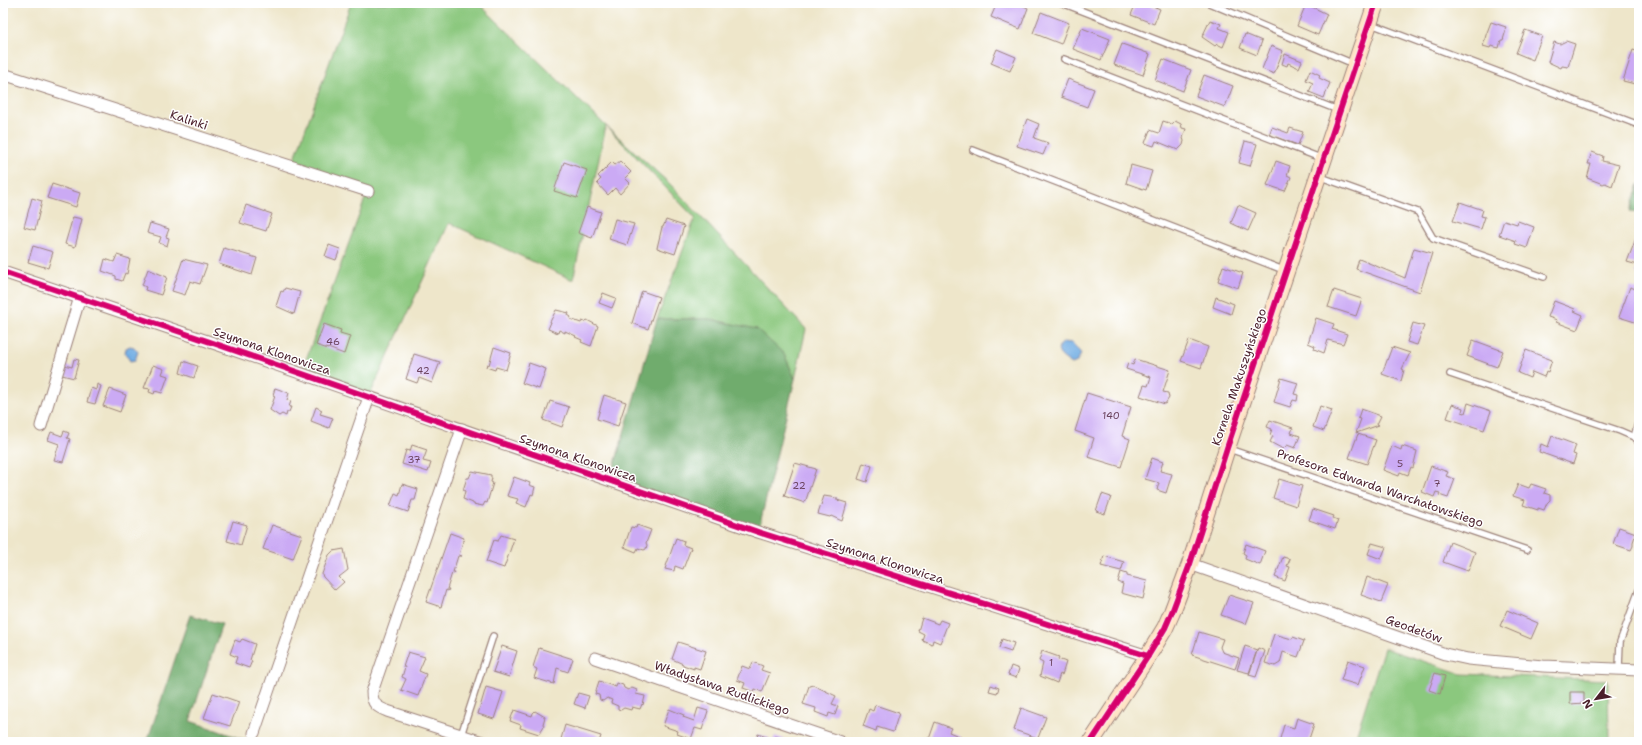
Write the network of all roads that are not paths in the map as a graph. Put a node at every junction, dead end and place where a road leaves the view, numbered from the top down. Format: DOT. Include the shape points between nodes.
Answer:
graph roads {
  1 [pos="1062,3"];
  2 [pos="1210,3"];
  3 [pos="1376,3"];
  4 [pos="1369,23"];
  5 [pos="1064,59"];
  6 [pos="1356,65"];
  7 [pos="3,74"];
  8 [pos="1340,111"];
  9 [pos="1639,125"];
  10 [pos="973,150"];
  11 [pos="1324,160"];
  12 [pos="1318,176"];
  13 [pos="368,191"];
  14 [pos="1286,271"];
  15 [pos="3,272"];
  16 [pos="1544,277"];
  17 [pos="80,297"];
  18 [pos="1450,374"];
  19 [pos="370,397"];
  20 [pos="1639,420"];
  21 [pos="41,426"];
  22 [pos="462,429"];
  23 [pos="1634,437"];
  24 [pos="1639,443"];
  25 [pos="1227,448"];
  26 [pos="1527,550"];
  27 [pos="1190,564"];
  28 [pos="1639,590"];
  29 [pos="493,636"];
  30 [pos="1148,656"];
  31 [pos="595,658"];
  32 [pos="1619,668"];
  33 [pos="1639,670"];
  34 [pos="254,734"];
  35 [pos="461,735"];
  36 [pos="482,742"];
  37 [pos="840,742"];
  38 [pos="1091,742"];
  1 -- 8 [label="lane"];
  2 -- 6 [label="lane"];
  3 -- 4 [label="street, Kornela Makuszyńskiego"];
  4 -- 6 [label="street, Kornela Makuszyńskiego"];
  4 -- 9 [label="lane"];
  5 -- 11 [label="lane"];
  6 -- 8 [label="street, Kornela Makuszyńskiego"];
  7 -- 13 [label="street, Kalinki"];
  8 -- 11 [label="street, Kornela Makuszyńskiego"];
  10 -- 14 [label="lane"];
  11 -- 12 [label="street, Kornela Makuszyńskiego"];
  12 -- 14 [label="street, Kornela Makuszyńskiego"];
  12 -- 16 [label="lane" via="1418,212 1433,238"];
  14 -- 25 [label="street, Kornela Makuszyńskiego"];
  15 -- 17 [label="street, Szymona Klonowicza"];
  17 -- 19 [label="street, Szymona Klonowicza"];
  17 -- 21 [label="street"];
  18 -- 23 [label="lane" via="1620,430"];
  19 -- 22 [label="street, Szymona Klonowicza"];
  19 -- 34 [label="street"];
  20 -- 23 [label="lane"];
  22 -- 30 [label="street, Szymona Klonowicza" via="758,532"];
  22 -- 35 [label="street" via="372,692 372,700 377,707"];
  23 -- 24 [label="lane"];
  25 -- 26 [label="lane, Profesora Edwarda Warchałowskiego"];
  25 -- 27 [label="street, Kornela Makuszyńskiego"];
  27 -- 30 [label="street, Kornela Makuszyńskiego" via="1168,623"];
  27 -- 32 [label="street, Geodetów" via="1445,654 1542,666"];
  28 -- 32 [label="lane" via="1620,642"];
  29 -- 35 [label="lane"];
  30 -- 38 [label="street, Kornela Makuszyńskiego"];
  31 -- 37 [label="street, Władysława Rudlickiego"];
  32 -- 33 [label="street, Geodetów"];
  35 -- 36 [label="street"];
}
